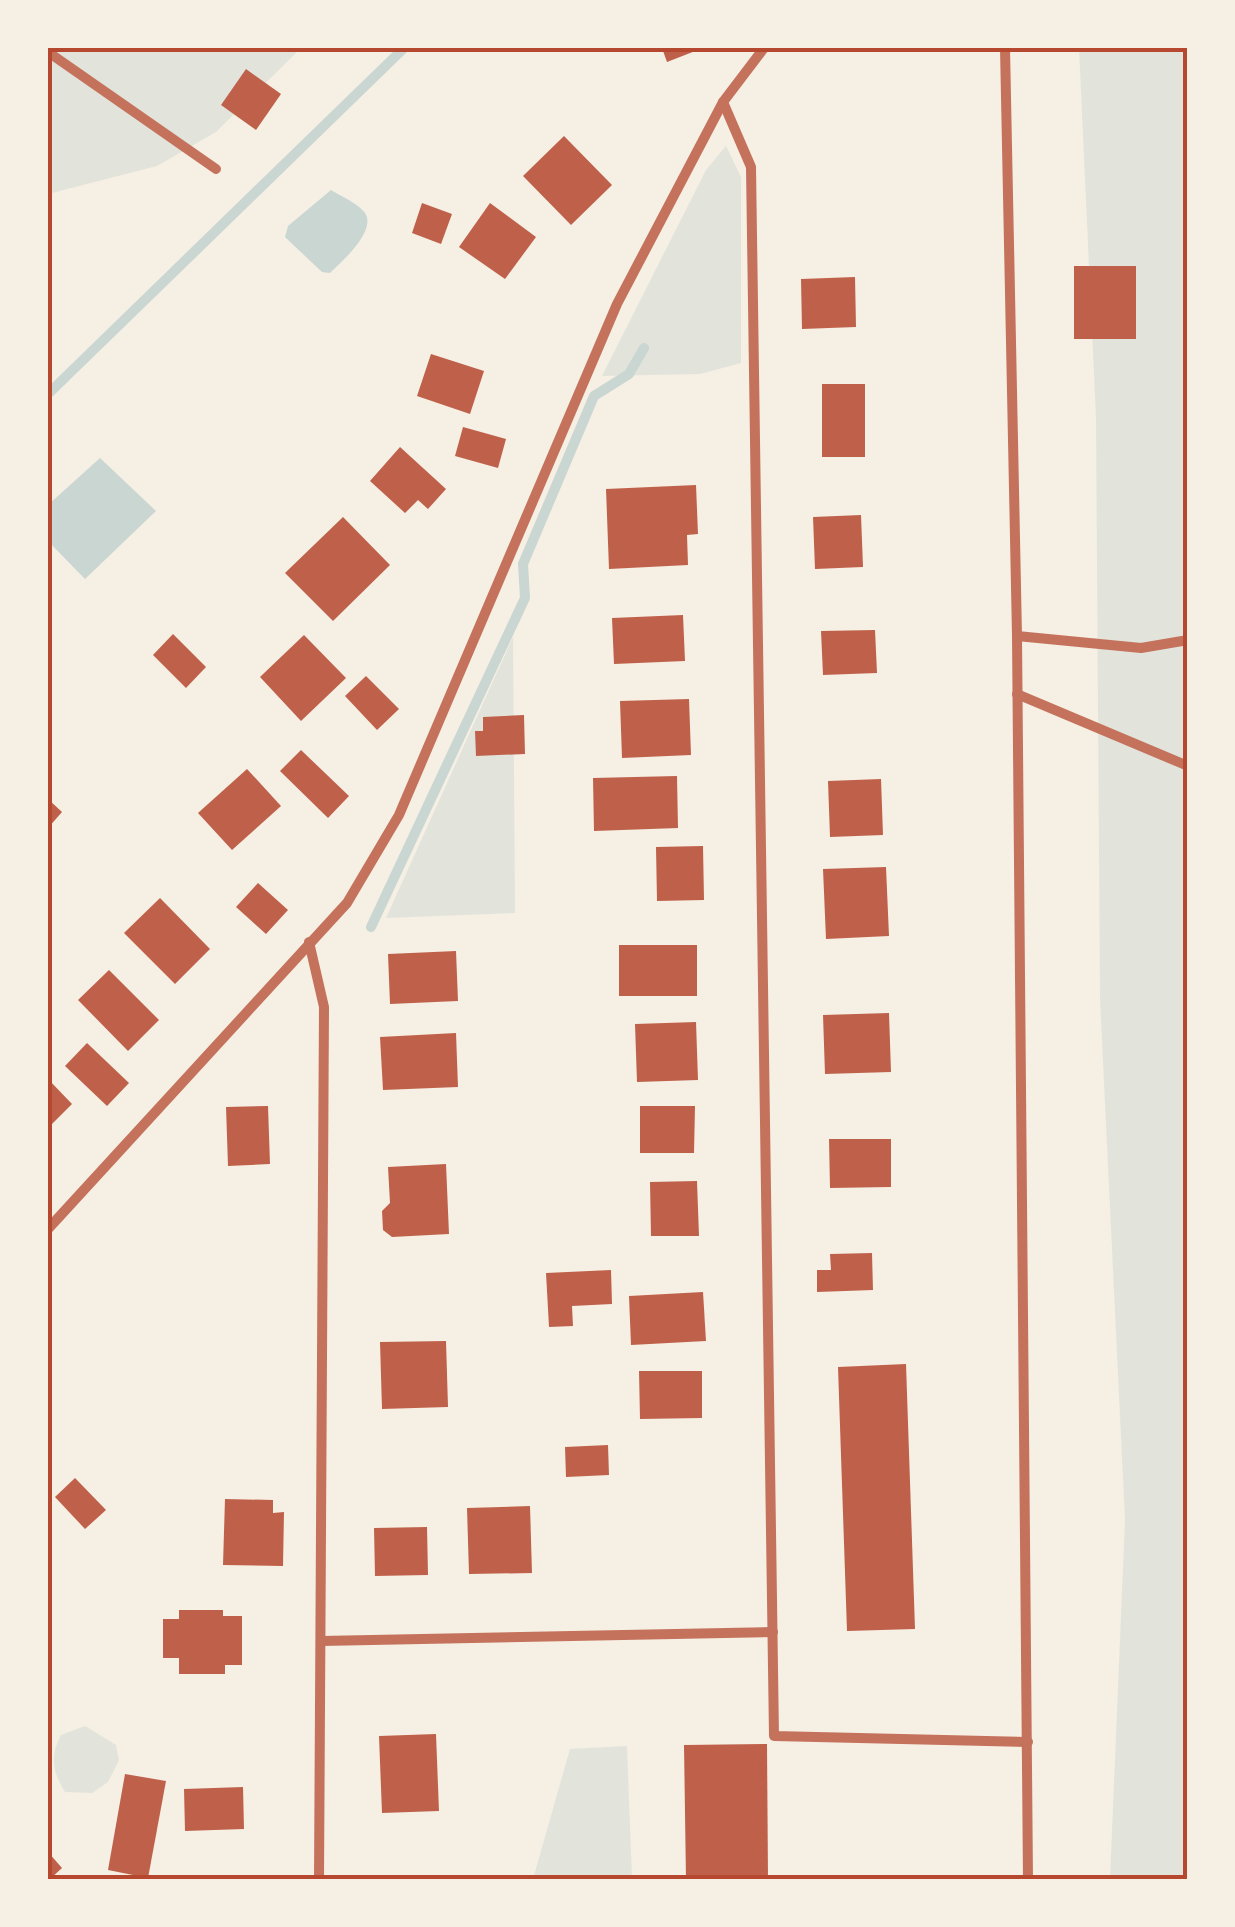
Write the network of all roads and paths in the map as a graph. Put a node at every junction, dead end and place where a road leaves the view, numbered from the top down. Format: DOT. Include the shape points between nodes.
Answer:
graph roads {
  1 [pos="764,48"];
  2 [pos="1005,48"];
  3 [pos="48,52"];
  4 [pos="723,102"];
  5 [pos="216,169"];
  6 [pos="1017,636"];
  7 [pos="1188,640"];
  8 [pos="1017,694"];
  9 [pos="1188,766"];
  10 [pos="309,942"];
  11 [pos="48,1229"];
  12 [pos="773,1632"];
  13 [pos="321,1642"];
  14 [pos="1028,1742"];
  15 [pos="320,1880"];
  16 [pos="1028,1880"];
  1 -- 4 [label="street"];
  2 -- 6 [label="street"];
  3 -- 5 [label="street"];
  4 -- 10 [label="street" via="616,304 399,814 347,903"];
  4 -- 12 [label="street" via="751,168"];
  6 -- 7 [label="street" via="1141,648"];
  6 -- 8 [label="street"];
  8 -- 9 [label="street"];
  8 -- 14 [label="street"];
  10 -- 11 [label="street"];
  10 -- 13 [label="street" via="324,1007"];
  12 -- 13 [label="street"];
  12 -- 14 [label="street" via="774,1736"];
  13 -- 15 [label="street"];
  14 -- 16 [label="street"];
}
